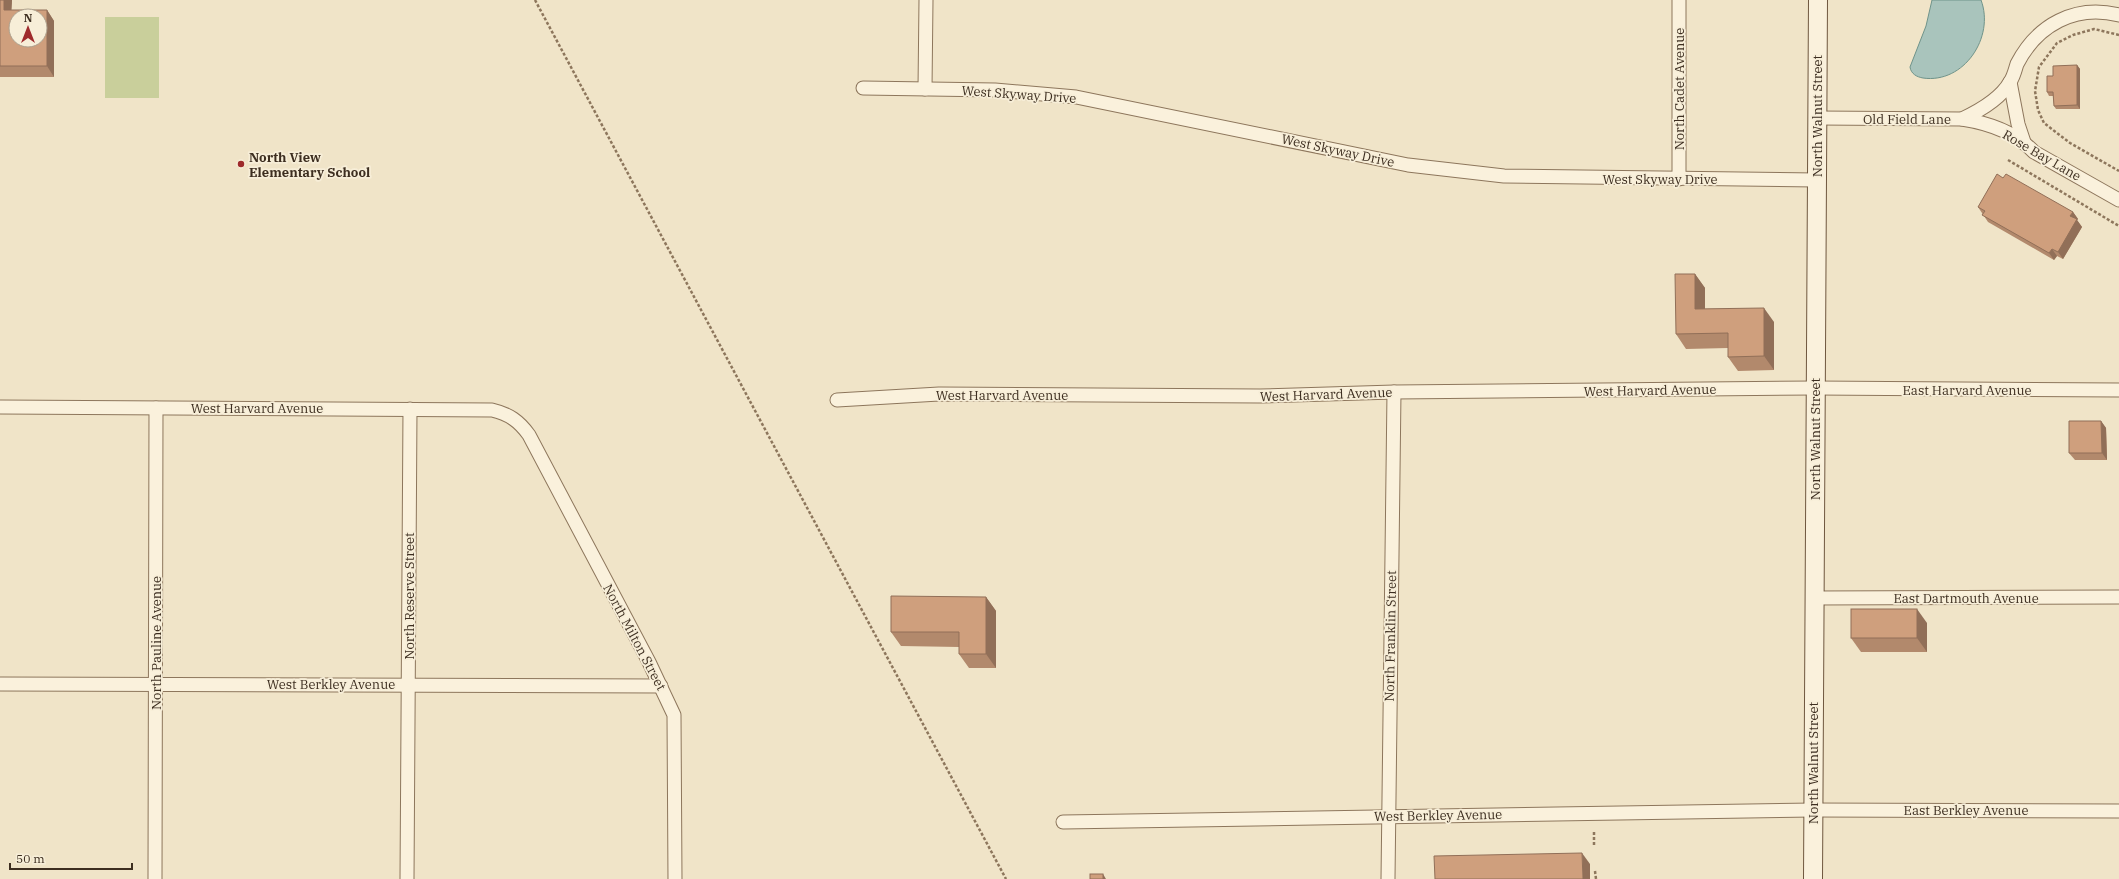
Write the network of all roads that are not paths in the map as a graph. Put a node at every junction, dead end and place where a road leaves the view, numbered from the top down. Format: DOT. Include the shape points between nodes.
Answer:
graph roads {
  1 [pos="926,0"];
  2 [pos="1678,0"];
  3 [pos="1818,0"];
  4 [pos="2119,15"];
  5 [pos="2010,82"];
  6 [pos="863,88"];
  7 [pos="925,89"];
  8 [pos="1816,118"];
  9 [pos="1962,120"];
  10 [pos="2024,142"];
  11 [pos="1679,179"];
  12 [pos="1816,180"];
  13 [pos="2119,200"];
  14 [pos="1815,388"];
  15 [pos="2119,390"];
  16 [pos="1394,392"];
  17 [pos="837,400"];
  18 [pos="0,407"];
  19 [pos="156,408"];
  20 [pos="410,409"];
  21 [pos="513,418"];
  22 [pos="2119,597"];
  23 [pos="1814,598"];
  24 [pos="0,684"];
  25 [pos="156,684"];
  26 [pos="409,684"];
  27 [pos="661,686"];
  28 [pos="1813,810"];
  29 [pos="2119,811"];
  30 [pos="1388,815"];
  31 [pos="1063,822"];
  32 [pos="155,879"];
  33 [pos="407,879"];
  34 [pos="675,879"];
  35 [pos="1388,879"];
  36 [pos="1813,879"];
  1 -- 7 [label="street"];
  2 -- 11 [label="street, North Cadet Avenue"];
  3 -- 8 [label="main road, North Walnut Street"];
  4 -- 5 [label="street, Old Field Lane" via="2080,13 2046,27 2018,64"];
  5 -- 9 [label="street, Old Field Lane" via="1981,109"];
  5 -- 10 [label="street" via="2012,100"];
  6 -- 7 [label="street, West Skyway Drive"];
  7 -- 11 [label="street, West Skyway Drive" via="995,90 1076,97 1424,167 1530,178"];
  8 -- 9 [label="street, Old Field Lane"];
  8 -- 12 [label="main road, North Walnut Street"];
  9 -- 10 [label="street, Rose Bay Lane" via="1989,125"];
  10 -- 13 [label="street, Rose Bay Lane" via="2034,152"];
  11 -- 12 [label="street, West Skyway Drive"];
  12 -- 14 [label="main road, North Walnut Street"];
  14 -- 15 [label="street, East Harvard Avenue"];
  14 -- 16 [label="street, West Harvard Avenue"];
  14 -- 23 [label="main road, North Walnut Street"];
  16 -- 17 [label="street, West Harvard Avenue" via="1260,396 939,394"];
  16 -- 30 [label="street, North Franklin Street"];
  18 -- 19 [label="street, West Harvard Avenue"];
  19 -- 20 [label="street, West Harvard Avenue"];
  19 -- 25 [label="street, North Pauline Avenue"];
  20 -- 21 [label="street, West Harvard Avenue" via="492,410"];
  20 -- 26 [label="street, North Reserve Street"];
  21 -- 27 [label="street, North Milton Street" via="529,435"];
  22 -- 23 [label="street, East Dartmouth Avenue"];
  23 -- 28 [label="main road, North Walnut Street"];
  24 -- 25 [label="street, West Berkley Avenue"];
  25 -- 26 [label="street, West Berkley Avenue"];
  25 -- 32 [label="street, North Pauline Avenue"];
  26 -- 27 [label="street, West Berkley Avenue"];
  26 -- 33 [label="street, North Reserve Street"];
  27 -- 34 [label="street, North Milton Street" via="674,715 675,724"];
  28 -- 29 [label="street, East Berkley Avenue"];
  28 -- 30 [label="street, West Berkley Avenue"];
  28 -- 36 [label="main road, North Walnut Street"];
  30 -- 31 [label="street, West Berkley Avenue"];
  30 -- 35 [label="street, North Franklin Street"];
}
